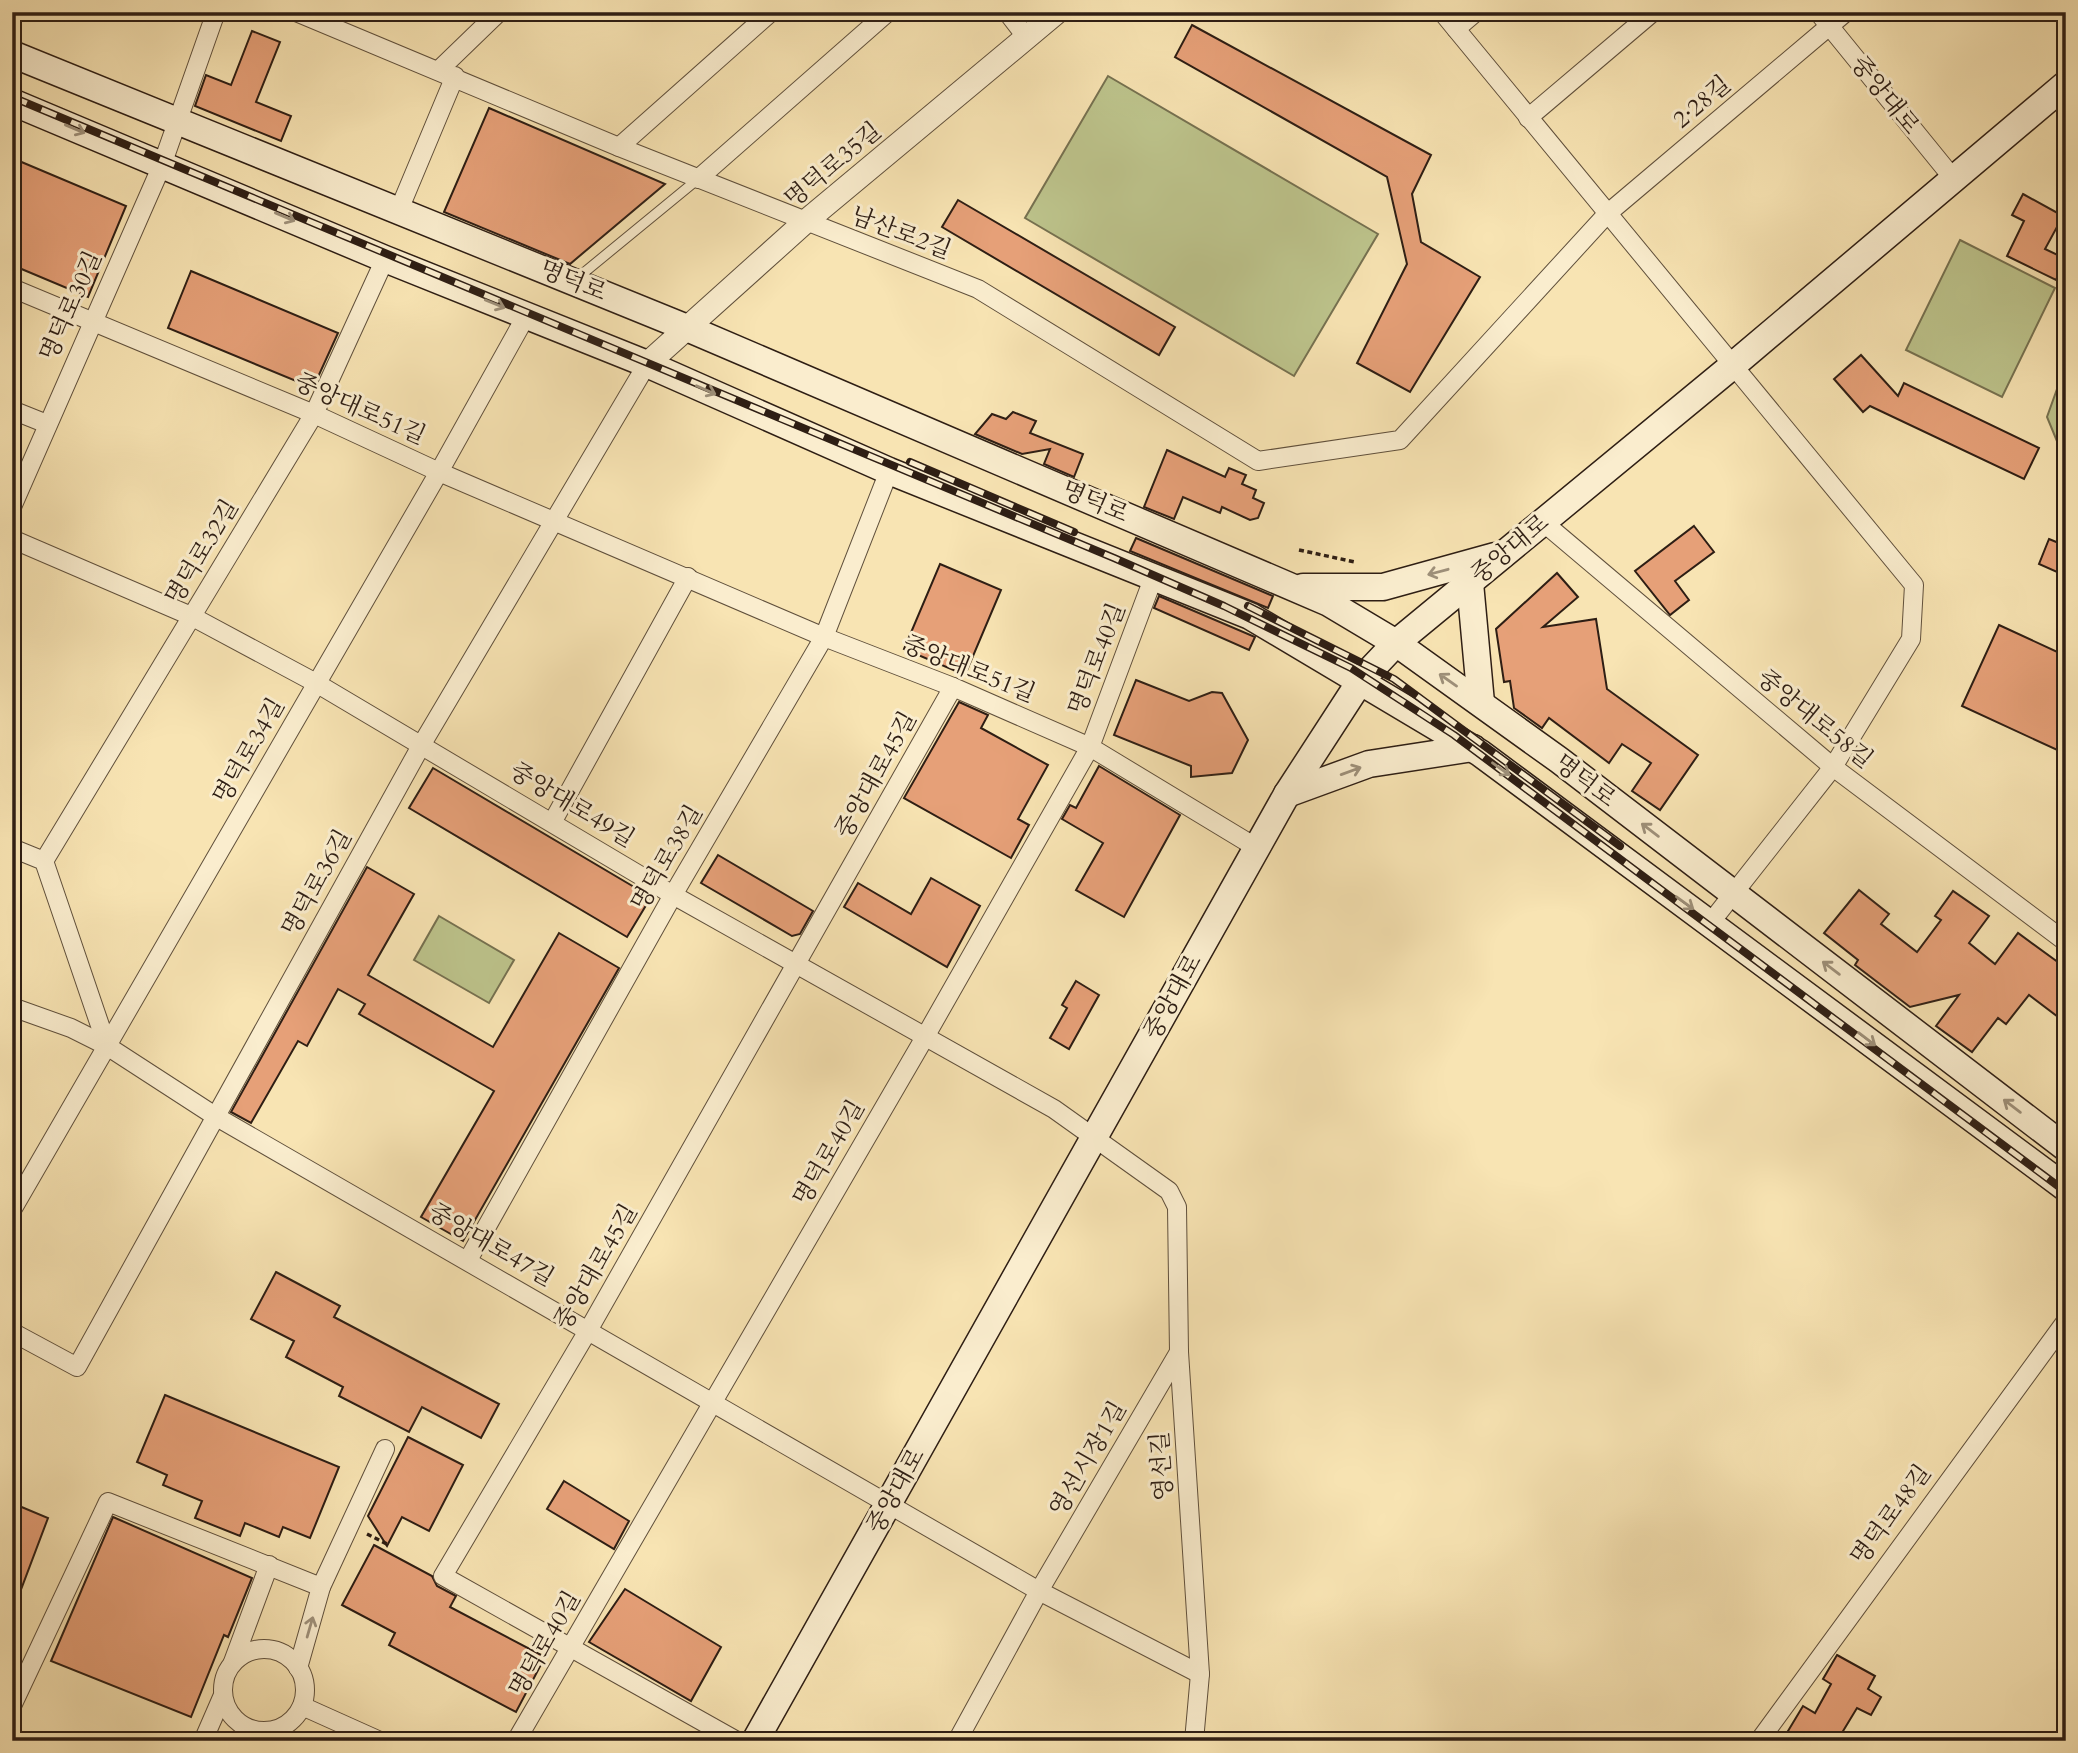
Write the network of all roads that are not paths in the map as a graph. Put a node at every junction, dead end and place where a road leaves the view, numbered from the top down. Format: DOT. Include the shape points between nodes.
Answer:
graph roads {
  1 [pos="216,12"];
  2 [pos="296,12"];
  3 [pos="499,12"];
  4 [pos="771,12"];
  5 [pos="888,12"];
  6 [pos="1007,12"];
  7 [pos="1057,12"];
  8 [pos="1442,12"];
  9 [pos="1476,12"];
  10 [pos="1653,12"];
  11 [pos="1846,12"];
  12 [pos="1824,19"];
  13 [pos="1456,29"];
  14 [pos="1027,38"];
  15 [pos="12,54"];
  16 [pos="447,73"];
  17 [pos="2066,84"];
  18 [pos="12,102"];
  19 [pos="1528,118"];
  20 [pos="177,122"];
  21 [pos="619,146"];
  22 [pos="162,165"];
  23 [pos="1952,177"];
  24 [pos="698,179"];
  25 [pos="399,210"];
  26 [pos="1607,214"];
  27 [pos="805,222"];
  28 [pos="384,259"];
  29 [pos="573,281"];
  30 [pos="12,288"];
  31 [pos="526,316"];
  32 [pos="92,319"];
  33 [pos="687,328"];
  34 [pos="647,364"];
  35 [pos="1731,366"];
  36 [pos="1454,380"];
  37 [pos="12,410"];
  38 [pos="314,414"];
  39 [pos="47,424"];
  40 [pos="889,471"];
  41 [pos="439,472"];
  42 [pos="12,508"];
  43 [pos="556,520"];
  44 [pos="1543,522"];
  45 [pos="12,539"];
  46 [pos="1504,554"];
  47 [pos="1154,576"];
  48 [pos="688,577"];
  49 [pos="1470,583"];
  50 [pos="1292,587"];
  51 [pos="191,615"];
  52 [pos="824,637"];
  53 [pos="1396,643"];
  54 [pos="1361,680"];
  55 [pos="316,683"];
  56 [pos="953,687"];
  57 [pos="1481,703"];
  58 [pos="422,744"];
  59 [pos="1090,747"];
  60 [pos="1473,748"];
  61 [pos="1833,767"];
  62 [pos="1287,794"];
  63 [pos="553,821"];
  64 [pos="12,848"];
  65 [pos="1257,848"];
  66 [pos="44,861"];
  67 [pos="1734,894"];
  68 [pos="673,895"];
  69 [pos="1711,922"];
  70 [pos="2066,942"];
  71 [pos="797,965"];
  72 [pos="12,1007"];
  73 [pos="925,1037"];
  74 [pos="107,1046"];
  75 [pos="215,1116"];
  76 [pos="1094,1138"];
  77 [pos="2066,1147"];
  78 [pos="2066,1188"];
  79 [pos="1168,1191"];
  80 [pos="12,1210"];
  81 [pos="468,1260"];
  82 [pos="2066,1321"];
  83 [pos="589,1329"];
  84 [pos="12,1332"];
  85 [pos="1179,1352"];
  86 [pos="713,1403"];
  87 [pos="385,1448"];
  88 [pos="889,1504"];
  89 [pos="269,1565"];
  90 [pos="321,1587"];
  91 [pos="1039,1591"];
  92 [pos="571,1647"];
  93 [pos="233,1662"];
  94 [pos="299,1668"];
  95 [pos="1200,1674"];
  96 [pos="223,1695"];
  97 [pos="12,1706"];
  98 [pos="302,1706"];
  99 [pos="282,1732"];
  100 [pos="203,1741"];
  101 [pos="380,1741"];
  102 [pos="516,1741"];
  103 [pos="737,1741"];
  104 [pos="755,1741"];
  105 [pos="957,1741"];
  106 [pos="1194,1741"];
  107 [pos="1759,1741"];
  1 -- 20 [label="street, 명덕로30길"];
  2 -- 16 [label="street, 남산로2길"];
  3 -- 16 [label="street"];
  4 -- 21 [label="street"];
  5 -- 24 [label="street"];
  6 -- 14 [label="street"];
  7 -- 14 [label="street, 명덕로35길"];
  8 -- 13 [label="street"];
  9 -- 13 [label="street"];
  10 -- 19 [label="street"];
  11 -- 12 [label="street, 2·28길"];
  12 -- 23 [label="street, 중앙대로"];
  12 -- 26 [label="street, 2·28길"];
  13 -- 19 [label="street"];
  14 -- 27 [label="street, 명덕로35길"];
  15 -- 20 [label="main road, 명덕로"];
  16 -- 21 [label="street, 남산로2길"];
  16 -- 25 [label="street"];
  17 -- 23 [label="main road, 중앙대로"];
  18 -- 22 [label="main road, 명덕로, one-way"];
  19 -- 26 [label="street"];
  20 -- 22 [label="street, 명덕로30길"];
  20 -- 25 [label="main road, 명덕로"];
  21 -- 24 [label="street, 남산로2길"];
  22 -- 28 [label="main road, 명덕로, one-way"];
  22 -- 32 [label="street, 명덕로30길"];
  23 -- 35 [label="main road, 중앙대로"];
  24 -- 27 [label="street, 남산로2길"];
  24 -- 29 [label="lane"];
  25 -- 29 [label="main road, 명덕로"];
  26 -- 35 [label="street"];
  26 -- 36 [label="street, 2·28길"];
  27 -- 33 [label="street, 명덕로35길"];
  27 -- 36 [label="street, 남산로2길" via="978,289 1258,461 1400,440"];
  28 -- 31 [label="main road, 명덕로, one-way"];
  28 -- 38 [label="street, 명덕로32길"];
  29 -- 33 [label="main road, 명덕로"];
  30 -- 32 [label="street, 중앙대로51길"];
  31 -- 34 [label="main road, 명덕로"];
  31 -- 41 [label="street, 명덕로34길"];
  32 -- 38 [label="street, 중앙대로51길"];
  32 -- 39 [label="street, 명덕로30길"];
  33 -- 34 [label="street, 명덕로35길"];
  33 -- 50 [label="main road, 명덕로"];
  34 -- 40 [label="main road, 명덕로, one-way"];
  34 -- 43 [label="street, 명덕로36길"];
  35 -- 44 [label="main road, 중앙대로"];
  35 -- 61 [label="street" via="1913,585 1911,639"];
  37 -- 39 [label="street"];
  38 -- 41 [label="street, 중앙대로51길"];
  38 -- 51 [label="street, 명덕로32길"];
  39 -- 42 [label="street, 명덕로30길"];
  40 -- 47 [label="main road, 명덕로"];
  40 -- 52 [label="street, 명덕로38길"];
  41 -- 43 [label="street, 중앙대로51길"];
  41 -- 55 [label="street, 명덕로34길"];
  43 -- 48 [label="street, 중앙대로51길"];
  43 -- 58 [label="street, 명덕로36길"];
  44 -- 46 [label="main road, 중앙대로"];
  44 -- 61 [label="street, 중앙대로58길"];
  45 -- 51 [label="street, 중앙대로49길"];
  46 -- 49 [label="main road, 중앙대로"];
  46 -- 50 [label="main road, one-way" via="1383,587"];
  47 -- 54 [label="main road, 명덕로" via="1250,616"];
  47 -- 59 [label="street, 명덕로40길"];
  48 -- 52 [label="street, 중앙대로51길"];
  48 -- 63 [label="street"];
  49 -- 53 [label="main road, 중앙대로"];
  49 -- 57 [label="main road"];
  50 -- 53 [label="main road, 명덕로"];
  51 -- 55 [label="street, 중앙대로49길"];
  51 -- 66 [label="street, 명덕로32길"];
  52 -- 56 [label="street, 중앙대로51길"];
  52 -- 68 [label="street, 명덕로38길"];
  53 -- 54 [label="main road, 중앙대로"];
  57 -- 53 [label="main road, 명덕로, one-way"];
  54 -- 60 [label="main road, 명덕로"];
  54 -- 62 [label="main road, 중앙대로"];
  55 -- 58 [label="street, 중앙대로49길"];
  55 -- 74 [label="street, 명덕로34길"];
  56 -- 59 [label="street, 중앙대로51길"];
  56 -- 71 [label="street, 중앙대로45길"];
  67 -- 57 [label="main road, 명덕로, one-way"];
  58 -- 63 [label="street, 중앙대로49길"];
  58 -- 75 [label="street, 명덕로36길"];
  59 -- 65 [label="street, 중앙대로51길"];
  59 -- 73 [label="street, 명덕로40길"];
  62 -- 60 [label="main road, one-way" via="1370,764"];
  60 -- 69 [label="main road, 명덕로, one-way"];
  61 -- 67 [label="street"];
  61 -- 70 [label="street, 중앙대로58길"];
  62 -- 65 [label="main road, 중앙대로"];
  63 -- 68 [label="street, 중앙대로49길"];
  64 -- 66 [label="street"];
  65 -- 76 [label="main road, 중앙대로"];
  66 -- 74 [label="street"];
  67 -- 69 [label="street"];
  77 -- 67 [label="main road, 명덕로, one-way"];
  68 -- 71 [label="street, 중앙대로49길"];
  68 -- 81 [label="street, 명덕로38길"];
  69 -- 78 [label="main road, 명덕로, one-way"];
  71 -- 73 [label="street, 중앙대로49길"];
  71 -- 83 [label="street, 중앙대로45길"];
  72 -- 74 [label="street, 중앙대로47길"];
  73 -- 76 [label="street, 중앙대로49길" via="1054,1109"];
  73 -- 86 [label="street, 명덕로40길"];
  74 -- 75 [label="street, 중앙대로47길"];
  74 -- 80 [label="street, 명덕로34길"];
  75 -- 81 [label="street, 중앙대로47길"];
  75 -- 84 [label="street, 명덕로36길" via="78,1367"];
  76 -- 79 [label="street, 중앙대로49길"];
  76 -- 88 [label="main road, 중앙대로"];
  79 -- 85 [label="street, 영선길" via="1177,1207"];
  81 -- 83 [label="street, 중앙대로47길"];
  82 -- 107 [label="street, 명덕로48길"];
  83 -- 86 [label="street, 중앙대로47길"];
  83 -- 92 [label="street, 중앙대로45길" via="443,1576"];
  85 -- 91 [label="street, 영선시장1길"];
  85 -- 95 [label="street, 영선길"];
  86 -- 88 [label="street, 중앙대로47길"];
  86 -- 92 [label="street, 명덕로40길"];
  87 -- 90 [label="street"];
  88 -- 91 [label="street"];
  88 -- 104 [label="main road, 중앙대로"];
  89 -- 90 [label="street"];
  89 -- 93 [label="street"];
  89 -- 97 [label="street" via="108,1502"];
  94 -- 90 [label="street, one-way"];
  91 -- 95 [label="street"];
  91 -- 105 [label="street, 영선시장1길"];
  92 -- 102 [label="street, 명덕로40길"];
  92 -- 103 [label="street, 중앙대로45길"];
  93 -- 94 [label="street" via="254,1650 267,1649 279,1652"];
  93 -- 96 [label="street" via="226,1672"];
  94 -- 98 [label="street" via="305,1693"];
  95 -- 106 [label="street, 영선길"];
  96 -- 99 [label="street" via="235,1719 247,1727"];
  96 -- 100 [label="street"];
  98 -- 99 [label="street"];
  98 -- 101 [label="street"];
}
